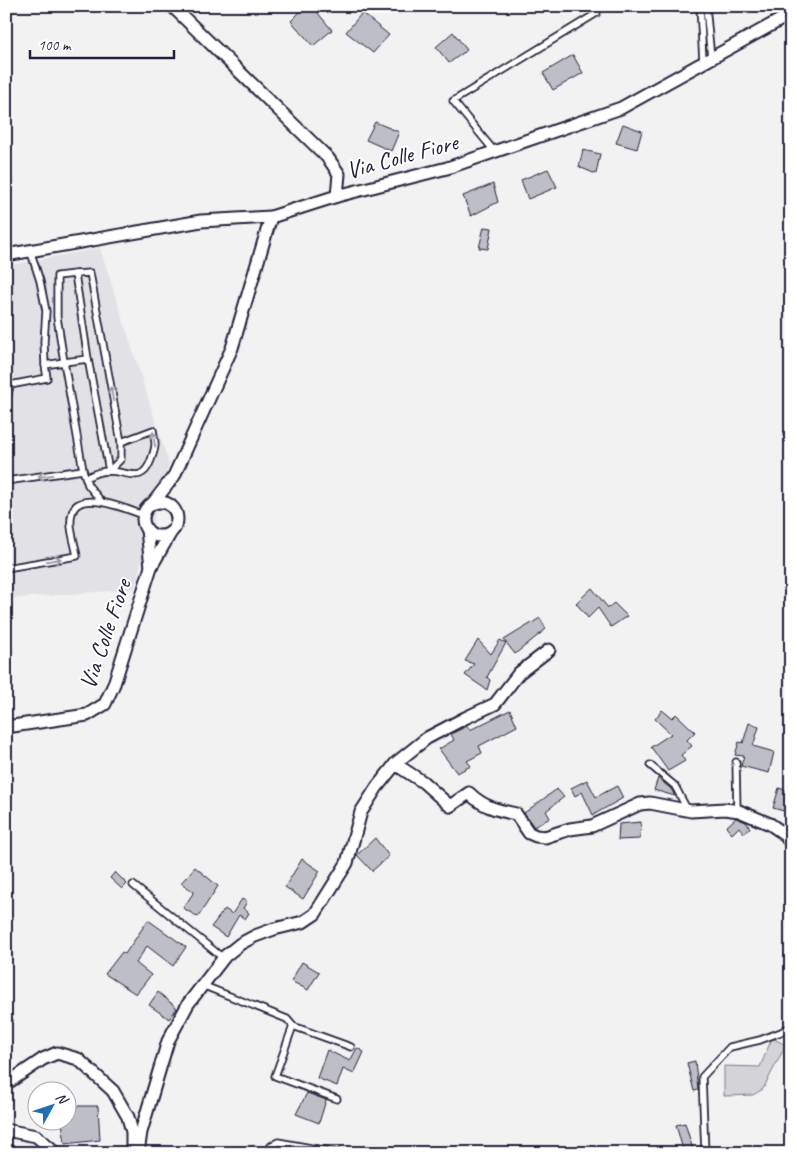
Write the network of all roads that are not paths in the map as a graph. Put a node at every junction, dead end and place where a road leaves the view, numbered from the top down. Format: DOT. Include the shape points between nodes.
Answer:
graph roads {
  1 [pos="172,6"];
  2 [pos="700,6"];
  3 [pos="706,6"];
  4 [pos="788,6"];
  5 [pos="596,13"];
  6 [pos="791,14"];
  7 [pos="776,22"];
  8 [pos="707,60"];
  9 [pos="495,152"];
  10 [pos="337,196"];
  11 [pos="272,217"];
  12 [pos="30,250"];
  13 [pos="6,255"];
  14 [pos="75,274"];
  15 [pos="88,359"];
  16 [pos="64,362"];
  17 [pos="45,365"];
  18 [pos="6,404"];
  19 [pos="121,442"];
  20 [pos="83,470"];
  21 [pos="109,471"];
  22 [pos="174,476"];
  23 [pos="86,478"];
  24 [pos="6,481"];
  25 [pos="101,501"];
  26 [pos="153,503"];
  27 [pos="173,508"];
  28 [pos="143,515"];
  29 [pos="147,530"];
  30 [pos="171,532"];
  31 [pos="151,567"];
  32 [pos="6,568"];
  33 [pos="550,650"];
  34 [pos="6,727"];
  35 [pos="736,762"];
  36 [pos="395,764"];
  37 [pos="650,765"];
  38 [pos="688,811"];
  39 [pos="737,811"];
  40 [pos="791,843"];
  41 [pos="133,885"];
  42 [pos="224,958"];
  43 [pos="202,985"];
  44 [pos="294,1026"];
  45 [pos="791,1026"];
  46 [pos="352,1047"];
  47 [pos="6,1084"];
  48 [pos="337,1099"];
  49 [pos="6,1130"];
  50 [pos="54,1153"];
  51 [pos="132,1153"];
  52 [pos="138,1153"];
  53 [pos="270,1153"];
  54 [pos="339,1153"];
  55 [pos="705,1153"];
  1 -- 10 [label="street" via="328,158 339,174"];
  2 -- 8 [label="lane"];
  3 -- 8 [label="lane"];
  4 -- 7 [label="lane"];
  5 -- 9 [label="lane" via="453,101"];
  6 -- 7 [label="street, Via Colle Fiore"];
  7 -- 8 [label="street, Via Colle Fiore"];
  8 -- 9 [label="street, Via Colle Fiore" via="621,108"];
  9 -- 10 [label="street, Via Colle Fiore" via="447,168"];
  10 -- 11 [label="street, Via Colle Fiore"];
  11 -- 12 [label="street, Via Colle Fiore" via="201,221"];
  11 -- 22 [label="street" via="232,348"];
  12 -- 13 [label="street, Via Colle Fiore"];
  12 -- 17 [label="lane" via="46,311"];
  14 -- 15 [label="lane"];
  14 -- 16 [label="lane" via="57,276 57,317"];
  19 -- 14 [label="lane, one-way" via="90,272"];
  15 -- 16 [label="lane"];
  15 -- 21 [label="lane"];
  16 -- 17 [label="lane"];
  16 -- 20 [label="lane"];
  17 -- 18 [label="lane" via="47,378 10,385"];
  19 -- 21 [label="lane" via="121,459"];
  21 -- 19 [label="lane, one-way" via="138,476 147,470 156,446 152,430"];
  20 -- 23 [label="lane"];
  20 -- 24 [label="lane, one-way"];
  21 -- 23 [label="lane"];
  22 -- 26 [label="street"];
  22 -- 27 [label="street"];
  23 -- 25 [label="lane"];
  25 -- 28 [label="lane"];
  32 -- 25 [label="lane, one-way" via="77,556 71,526 72,512 83,502"];
  26 -- 27 [label="street" via="164,503"];
  26 -- 28 [label="street"];
  27 -- 30 [label="street" via="176,522"];
  28 -- 29 [label="street"];
  29 -- 30 [label="street" via="161,536"];
  29 -- 31 [label="street, Via Colle Fiore"];
  30 -- 31 [label="street, Via Colle Fiore"];
  31 -- 34 [label="street, Via Colle Fiore" via="114,684 104,704 87,714"];
  33 -- 36 [label="street" via="519,674 495,704 427,738"];
  35 -- 39 [label="lane"];
  36 -- 38 [label="street" via="423,782 450,806 469,793 478,803 516,814 536,836 592,826 640,804"];
  36 -- 42 [label="street" via="361,812 348,863 315,914 303,922 255,936"];
  37 -- 38 [label="lane" via="675,786"];
  38 -- 39 [label="street"];
  39 -- 40 [label="street" via="770,824"];
  41 -- 42 [label="lane"];
  42 -- 43 [label="street"];
  43 -- 44 [label="lane" via="267,1010"];
  43 -- 52 [label="street" via="168,1041"];
  44 -- 46 [label="lane"];
  44 -- 48 [label="lane" via="275,1076"];
  45 -- 55 [label="lane" via="760,1040 730,1047 702,1077"];
  47 -- 51 [label="street" via="57,1053 78,1059 121,1102 132,1132"];
  49 -- 50 [label="street" via="36,1136"];
  53 -- 54 [label="lane" via="271,1146 278,1142"];
}
